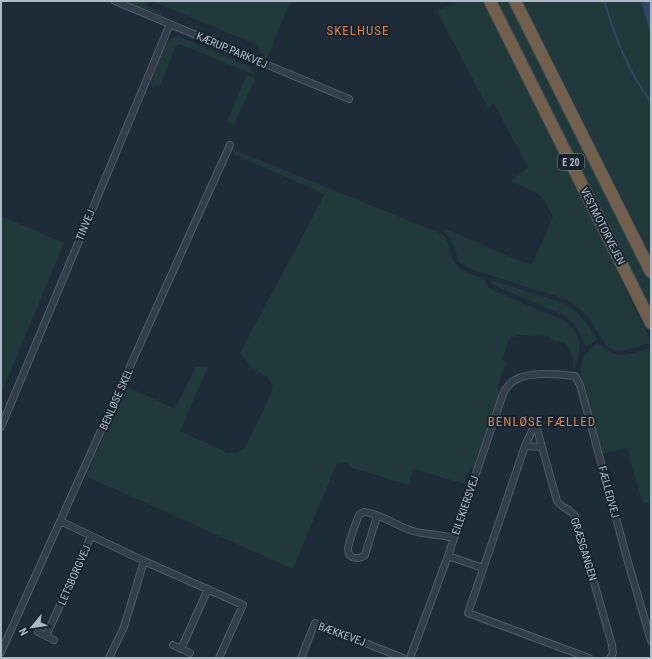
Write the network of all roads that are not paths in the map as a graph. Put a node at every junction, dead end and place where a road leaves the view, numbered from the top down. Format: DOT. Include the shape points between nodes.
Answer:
graph roads {
  1 [pos="115,1"];
  2 [pos="490,1"];
  3 [pos="515,1"];
  4 [pos="170,24"];
  5 [pos="349,99"];
  6 [pos="230,145"];
  7 [pos="651,272"];
  8 [pos="651,323"];
  9 [pos="541,374"];
  10 [pos="1,427"];
  11 [pos="525,446"];
  12 [pos="542,447"];
  13 [pos="377,516"];
  14 [pos="60,521"];
  15 [pos="91,536"];
  16 [pos="453,538"];
  17 [pos="448,556"];
  18 [pos="144,561"];
  19 [pos="483,568"];
  20 [pos="208,589"];
  21 [pos="38,632"];
  22 [pos="46,636"];
  23 [pos="54,640"];
  24 [pos="651,641"];
  25 [pos="173,646"];
  26 [pos="182,649"];
  27 [pos="1,652"];
  28 [pos="190,653"];
  29 [pos="109,658"];
  30 [pos="219,658"];
  31 [pos="301,658"];
  32 [pos="403,658"];
  33 [pos="410,658"];
  34 [pos="589,658"];
  35 [pos="610,658"];
  1 -- 4 [label="street, KÆRUP PARKVEJ"];
  2 -- 8 [label="highway, VESTMOTORVEJEN / E 20"];
  3 -- 7 [label="highway, VESTMOTORVEJEN / E 20"];
  4 -- 5 [label="street, KÆRUP PARKVEJ"];
  4 -- 10 [label="street, TINVEJ"];
  6 -- 14 [label="street, BENLØSE SKEL"];
  9 -- 16 [label="street, EILEKIERSVEJ" via="525,376 507,386"];
  9 -- 24 [label="street, FÆLLEDVEJ" via="575,376 580,385"];
  11 -- 12 [label="street"];
  11 -- 12 [label="street, GRÆSGANGEN" via="535,424"];
  11 -- 19 [label="street, GRÆSGANGEN"];
  12 -- 35 [label="street, GRÆSGANGEN" via="557,501 573,513 576,519 612,645"];
  13 -- 13 [label="street" via="366,512 359,515 348,548 349,554 354,558 364,555"];
  13 -- 16 [label="street" via="414,532"];
  14 -- 15 [label="street, LETSBORGVEJ"];
  14 -- 27 [label="street, BENLØSE SKEL"];
  15 -- 18 [label="street, LETSBORGVEJ"];
  15 -- 22 [label="street, LETSBORGVEJ"];
  16 -- 17 [label="street, EILEKIERSVEJ"];
  17 -- 19 [label="street"];
  17 -- 33 [label="street, EILEKIERSVEJ"];
  18 -- 20 [label="street, LETSBORGVEJ"];
  18 -- 29 [label="street" via="124,626"];
  19 -- 34 [label="street, GRÆSGANGEN" via="468,613"];
  20 -- 26 [label="street"];
  20 -- 30 [label="street, LETSBORGVEJ" via="243,605"];
  21 -- 22 [label="street"];
  22 -- 23 [label="street"];
  25 -- 26 [label="street"];
  26 -- 28 [label="street"];
  31 -- 32 [label="street, BÆKKEVEJ" via="315,623"];
}
